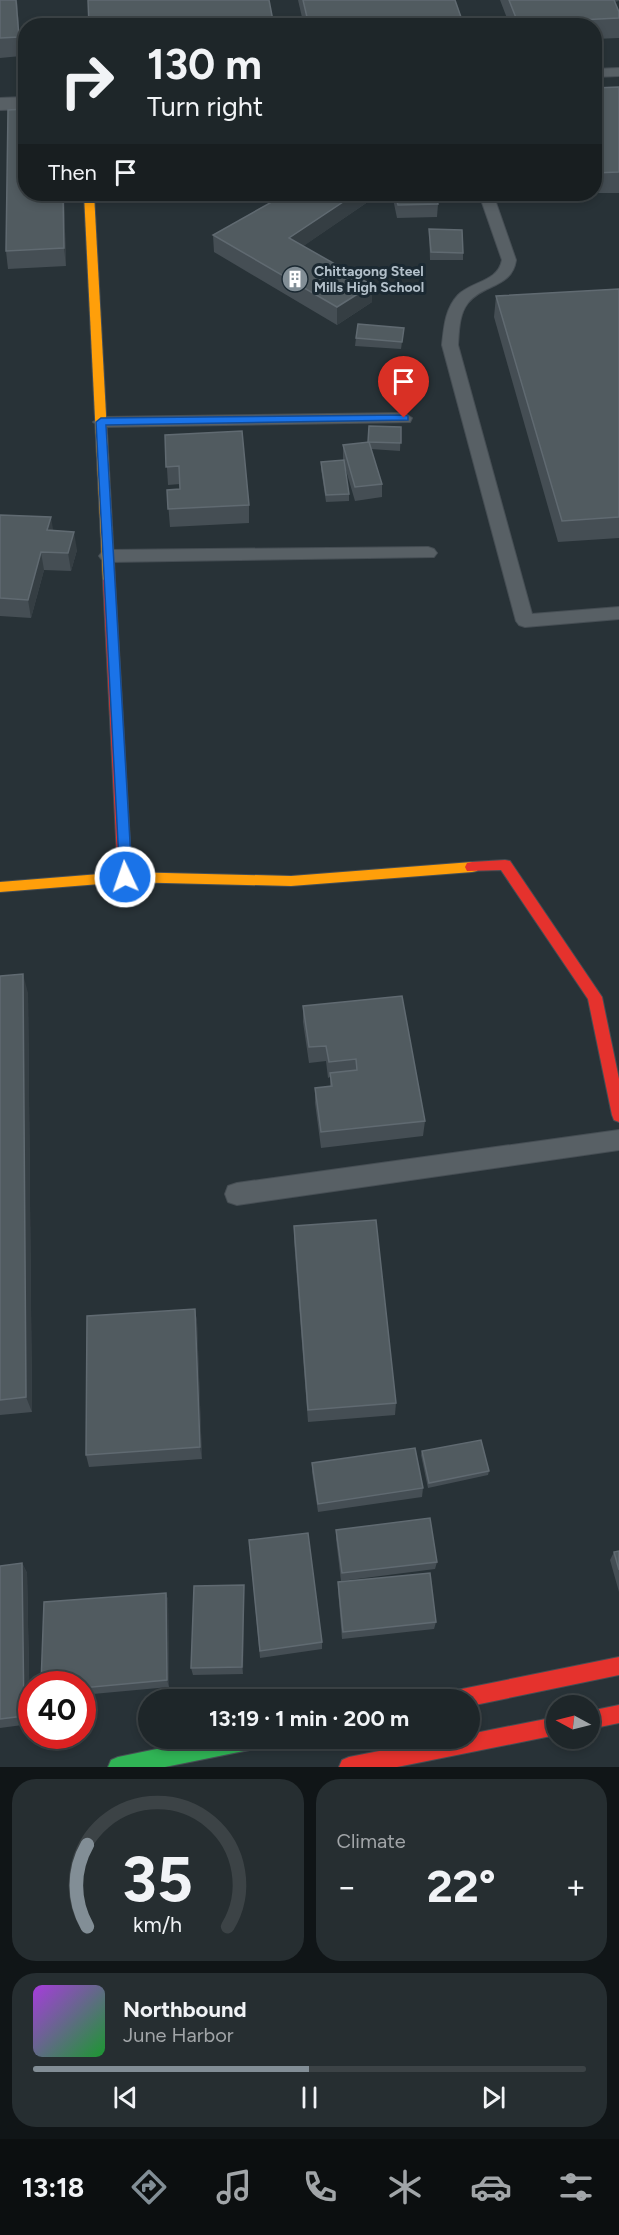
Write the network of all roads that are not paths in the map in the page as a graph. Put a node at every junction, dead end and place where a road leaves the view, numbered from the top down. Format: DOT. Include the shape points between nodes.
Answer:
graph roads {
  1 [pos="619,72"];
  2 [pos="602,73"];
  3 [pos="18,103"];
  4 [pos="0,104"];
  5 [pos="89,201"];
  6 [pos="488,201"];
  7 [pos="404,418"];
  8 [pos="101,422"];
  9 [pos="428,553"];
  10 [pos="108,556"];
  11 [pos="619,613"];
  12 [pos="125,877"];
  13 [pos="0,887"];
  14 [pos="619,1115"];
  15 [pos="619,1140"];
  16 [pos="237,1194"];
  17 [pos="619,1665"];
  18 [pos="480,1694"];
  19 [pos="619,1714"];
  20 [pos="600,1718"];
  21 [pos="546,1728"];
  22 [pos="206,1749"];
  23 [pos="118,1767"];
  24 [pos="349,1767"];
  1 -- 2 [label="lane"];
  3 -- 4 [label="street"];
  5 -- 8 [label="main road"];
  6 -- 11 [label="lane" via="509,267 499,278 462,299 451,328 450,345 525,621"];
  7 -- 8 [label="lane"];
  8 -- 10 [label="main road"];
  9 -- 10 [label="lane"];
  10 -- 12 [label="main road"];
  12 -- 13 [label="main road"];
  12 -- 14 [label="main road" via="291,881 505,865 595,997"];
  15 -- 16 [label="lane"];
  17 -- 18 [label="main road"];
  19 -- 20 [label="main road"];
  21 -- 24 [label="main road"];
  22 -- 23 [label="main road"];
}
